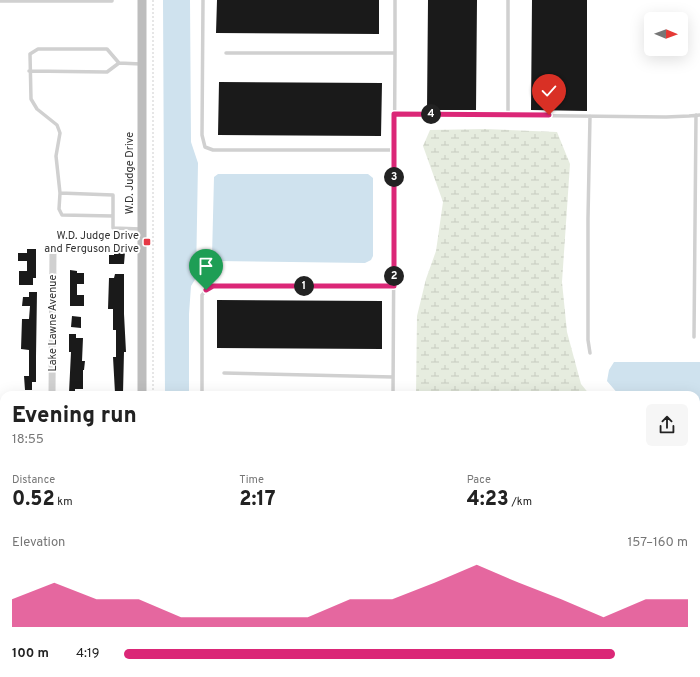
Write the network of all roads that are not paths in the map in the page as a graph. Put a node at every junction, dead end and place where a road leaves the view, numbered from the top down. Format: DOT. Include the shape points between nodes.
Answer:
graph roads {
  1 [pos="0,0"];
  2 [pos="112,0"];
  3 [pos="142,0"];
  4 [pos="203,0"];
  5 [pos="395,0"];
  6 [pos="508,0"];
  7 [pos="226,53"];
  8 [pos="395,54"];
  9 [pos="119,63"];
  10 [pos="142,64"];
  11 [pos="29,71"];
  12 [pos="394,114"];
  13 [pos="508,115"];
  14 [pos="698,115"];
  15 [pos="590,116"];
  16 [pos="394,150"];
  17 [pos="60,194"];
  18 [pos="113,216"];
  19 [pos="142,229"];
  20 [pos="53,250"];
  21 [pos="394,286"];
  22 [pos="694,337"];
  23 [pos="590,353"];
  24 [pos="224,373"];
  25 [pos="393,377"];
  26 [pos="52,391"];
  27 [pos="142,391"];
  28 [pos="202,391"];
  29 [pos="393,391"];
  1 -- 2 [label="lane"];
  3 -- 10 [label="street, W.D. Judge Drive"];
  4 -- 16 [label="lane" via="202,135 205,147 213,150"];
  5 -- 8 [label="lane"];
  6 -- 13 [label="lane"];
  7 -- 8 [label="lane"];
  8 -- 12 [label="lane"];
  9 -- 10 [label="lane"];
  9 -- 11 [label="lane" via="108,72"];
  9 -- 11 [label="lane" via="107,49 38,50 30,54"];
  10 -- 19 [label="street, W.D. Judge Drive"];
  11 -- 17 [label="lane" via="31,99 37,109 57,125 60,133 56,156"];
  12 -- 13 [label="lane"];
  12 -- 16 [label="lane"];
  13 -- 15 [label="lane"];
  14 -- 15 [label="lane"];
  14 -- 22 [label="lane"];
  15 -- 23 [label="lane"];
  16 -- 21 [label="lane"];
  17 -- 18 [label="lane" via="59,209 62,214"];
  17 -- 18 [label="lane" via="113,195"];
  18 -- 19 [label="lane" via="113,228"];
  19 -- 27 [label="street, W.D. Judge Drive"];
  20 -- 26 [label="street, Lake Lawne Avenue"];
  21 -- 25 [label="lane"];
  21 -- 28 [label="lane" via="213,286 202,296"];
  24 -- 25 [label="lane"];
  25 -- 29 [label="lane"];
}
